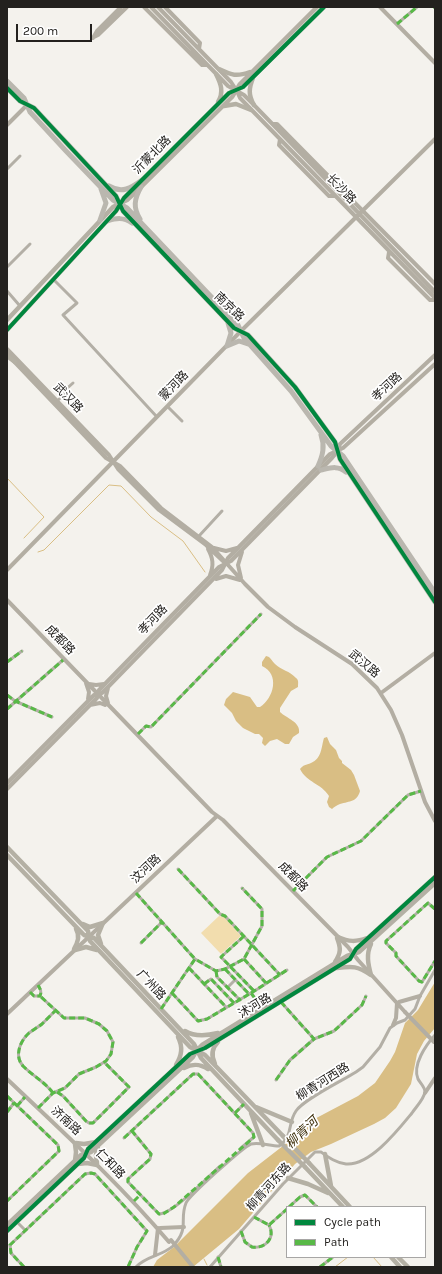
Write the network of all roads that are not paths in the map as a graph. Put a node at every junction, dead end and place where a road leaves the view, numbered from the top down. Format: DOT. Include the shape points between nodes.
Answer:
graph roads {
  1 [pos="121,7"];
  2 [pos="127,7"];
  3 [pos="144,7"];
  4 [pos="151,7"];
  5 [pos="158,7"];
  6 [pos="165,7"];
  7 [pos="317,7"];
  8 [pos="324,7"];
  9 [pos="380,7"];
  10 [pos="417,7"];
  11 [pos="171,17"];
  12 [pos="167,24"];
  13 [pos="398,24"];
  14 [pos="167,31"];
  15 [pos="200,49"];
  16 [pos="435,63"];
  17 [pos="207,65"];
  18 [pos="219,69"];
  19 [pos="216,74"];
  20 [pos="253,74"];
  21 [pos="7,81"];
  22 [pos="7,88"];
  23 [pos="237,91"];
  24 [pos="27,105"];
  25 [pos="254,105"];
  26 [pos="215,107"];
  27 [pos="222,107"];
  28 [pos="252,110"];
  29 [pos="275,124"];
  30 [pos="7,125"];
  31 [pos="435,139"];
  32 [pos="20,156"];
  33 [pos="7,169"];
  34 [pos="322,170"];
  35 [pos="322,175"];
  36 [pos="142,180"];
  37 [pos="99,182"];
  38 [pos="141,187"];
  39 [pos="120,205"];
  40 [pos="361,212"];
  41 [pos="355,217"];
  42 [pos="100,220"];
  43 [pos="107,221"];
  44 [pos="144,230"];
  45 [pos="388,236"];
  46 [pos="382,237"];
  47 [pos="30,244"];
  48 [pos="389,252"];
  49 [pos="7,267"];
  50 [pos="427,275"];
  51 [pos="53,279"];
  52 [pos="425,282"];
  53 [pos="435,284"];
  54 [pos="7,291"];
  55 [pos="435,292"];
  56 [pos="433,300"];
  57 [pos="20,306"];
  58 [pos="7,320"];
  59 [pos="227,321"];
  60 [pos="7,330"];
  61 [pos="240,331"];
  62 [pos="250,345"];
  63 [pos="226,346"];
  64 [pos="7,349"];
  65 [pos="7,355"];
  66 [pos="435,355"];
  67 [pos="15,362"];
  68 [pos="435,364"];
  69 [pos="73,382"];
  70 [pos="57,401"];
  71 [pos="168,406"];
  72 [pos="158,417"];
  73 [pos="182,421"];
  74 [pos="320,430"];
  75 [pos="338,451"];
  76 [pos="113,463"];
  77 [pos="319,468"];
  78 [pos="350,475"];
  79 [pos="222,511"];
  80 [pos="199,536"];
  81 [pos="206,546"];
  82 [pos="212,547"];
  83 [pos="242,548"];
  84 [pos="226,563"];
  85 [pos="7,570"];
  86 [pos="210,580"];
  87 [pos="242,580"];
  88 [pos="435,593"];
  89 [pos="7,601"];
  90 [pos="435,602"];
  91 [pos="261,614"];
  92 [pos="22,651"];
  93 [pos="435,653"];
  94 [pos="63,660"];
  95 [pos="7,662"];
  96 [pos="87,683"];
  97 [pos="107,684"];
  98 [pos="381,693"];
  99 [pos="98,694"];
  100 [pos="7,695"];
  101 [pos="15,701"];
  102 [pos="88,703"];
  103 [pos="108,705"];
  104 [pos="7,709"];
  105 [pos="52,717"];
  106 [pos="138,734"];
  107 [pos="7,783"];
  108 [pos="7,789"];
  109 [pos="421,791"];
  110 [pos="217,816"];
  111 [pos="435,821"];
  112 [pos="7,847"];
  113 [pos="7,855"];
  114 [pos="178,869"];
  115 [pos="435,876"];
  116 [pos="435,883"];
  117 [pos="242,888"];
  118 [pos="293,891"];
  119 [pos="136,893"];
  120 [pos="435,909"];
  121 [pos="74,921"];
  122 [pos="162,922"];
  123 [pos="103,923"];
  124 [pos="244,936"];
  125 [pos="89,937"];
  126 [pos="337,938"];
  127 [pos="372,938"];
  128 [pos="141,943"];
  129 [pos="101,946"];
  130 [pos="252,946"];
  131 [pos="75,949"];
  132 [pos="99,951"];
  133 [pos="353,953"];
  134 [pos="195,959"];
  135 [pos="244,959"];
  136 [pos="435,961"];
  137 [pos="230,966"];
  138 [pos="334,966"];
  139 [pos="189,968"];
  140 [pos="225,969"];
  141 [pos="287,970"];
  142 [pos="435,970"];
  143 [pos="216,971"];
  144 [pos="370,973"];
  145 [pos="280,975"];
  146 [pos="235,980"];
  147 [pos="266,983"];
  148 [pos="204,984"];
  149 [pos="38,985"];
  150 [pos="228,987"];
  151 [pos="30,992"];
  152 [pos="172,993"];
  153 [pos="251,993"];
  154 [pos="40,996"];
  155 [pos="366,996"];
  156 [pos="420,996"];
  157 [pos="240,1000"];
  158 [pos="281,1002"];
  159 [pos="234,1003"];
  160 [pos="398,1003"];
  161 [pos="226,1008"];
  162 [pos="262,1008"];
  163 [pos="161,1010"];
  164 [pos="55,1011"];
  165 [pos="7,1013"];
  166 [pos="393,1025"];
  167 [pos="177,1029"];
  168 [pos="223,1034"];
  169 [pos="435,1035"];
  170 [pos="314,1039"];
  171 [pos="435,1041"];
  172 [pos="197,1050"];
  173 [pos="104,1062"];
  174 [pos="217,1071"];
  175 [pos="174,1072"];
  176 [pos="435,1078"];
  177 [pos="7,1080"];
  178 [pos="276,1080"];
  179 [pos="55,1092"];
  180 [pos="425,1093"];
  181 [pos="7,1096"];
  182 [pos="25,1097"];
  183 [pos="15,1104"];
  184 [pos="244,1104"];
  185 [pos="38,1108"];
  186 [pos="251,1108"];
  187 [pos="7,1112"];
  188 [pos="235,1113"];
  189 [pos="276,1116"];
  190 [pos="292,1122"];
  191 [pos="272,1129"];
  192 [pos="132,1131"];
  193 [pos="258,1132"];
  194 [pos="124,1138"];
  195 [pos="75,1143"];
  196 [pos="97,1144"];
  197 [pos="263,1144"];
  198 [pos="86,1154"];
  199 [pos="325,1154"];
  200 [pos="76,1163"];
  201 [pos="97,1164"];
  202 [pos="307,1165"];
  203 [pos="327,1166"];
  204 [pos="318,1173"];
  205 [pos="312,1174"];
  206 [pos="288,1178"];
  207 [pos="308,1184"];
  208 [pos="331,1187"];
  209 [pos="331,1194"];
  210 [pos="140,1195"];
  211 [pos="7,1201"];
  212 [pos="134,1201"];
  213 [pos="290,1206"];
  214 [pos="316,1206"];
  215 [pos="342,1206"];
  216 [pos="349,1206"];
  217 [pos="286,1210"];
  218 [pos="254,1217"];
  219 [pos="17,1222"];
  220 [pos="7,1225"];
  221 [pos="269,1225"];
  222 [pos="184,1227"];
  223 [pos="159,1228"];
  224 [pos="25,1230"];
  225 [pos="7,1231"];
  226 [pos="241,1231"];
  227 [pos="155,1255"];
  228 [pos="218,1258"];
  229 [pos="332,1258"];
  230 [pos="392,1258"];
  231 [pos="399,1258"];
  232 [pos="24,1267"];
  233 [pos="128,1267"];
  234 [pos="136,1267"];
  235 [pos="192,1267"];
  236 [pos="210,1267"];
  237 [pos="221,1267"];
  238 [pos="320,1267"];
  239 [pos="400,1267"];
  240 [pos="408,1267"];
  1 -- 2 [label="street" via="92,38"];
  3 -- 14 [label="street"];
  4 -- 12 [label="street, 长沙路"];
  5 -- 11 [label="street, 长沙路"];
  6 -- 11 [label="street"];
  7 -- 20 [label="main road, 沂蒙北路"];
  8 -- 20 [label="main road, 沂蒙北路"];
  9 -- 13 [label="street"];
  10 -- 13 [label="street"];
  11 -- 15 [label="street, 长沙路"];
  11 -- 15 [label="street" via="200,43"];
  12 -- 14 [label="street"];
  12 -- 17 [label="street, 长沙路"];
  13 -- 16 [label="street"];
  14 -- 17 [label="street" via="202,66"];
  15 -- 18 [label="street, 长沙路"];
  17 -- 19 [label="street, 长沙路"];
  18 -- 20 [label="main road" via="233,76"];
  18 -- 23 [label="street, 长沙路"];
  19 -- 23 [label="street, 长沙路"];
  19 -- 26 [label="main road" via="222,88"];
  20 -- 23 [label="main road, 沂蒙北路" via="240,84"];
  20 -- 25 [label="main road" via="249,91"];
  21 -- 24 [label="highway, 南京路" via="24,98"];
  22 -- 24 [label="highway, 南京路"];
  23 -- 25 [label="street, 长沙路"];
  23 -- 26 [label="main road, 沂蒙北路" via="229,93"];
  23 -- 27 [label="main road, 沂蒙北路"];
  23 -- 28 [label="street, 长沙路"];
  24 -- 30 [label="street"];
  24 -- 37 [label="highway, 南京路" via="30,112"];
  25 -- 29 [label="street, 长沙路"];
  26 -- 36 [label="main road, 沂蒙北路"];
  27 -- 28 [label="main road" via="236,104"];
  27 -- 38 [label="main road, 沂蒙北路"];
  28 -- 41 [label="street, 长沙路"];
  29 -- 34 [label="street"];
  29 -- 35 [label="street, 长沙路"];
  31 -- 40 [label="street, 蒙河路"];
  32 -- 33 [label="street"];
  34 -- 35 [label="street"];
  34 -- 40 [label="street"];
  35 -- 40 [label="street, 长沙路"];
  36 -- 37 [label="highway" via="128,189 118,190"];
  36 -- 39 [label="main road, 沂蒙北路"];
  37 -- 39 [label="highway, 南京路" via="112,200"];
  37 -- 42 [label="highway" via="106,203"];
  38 -- 39 [label="main road, 沂蒙北路"];
  38 -- 44 [label="highway" via="136,198 135,210"];
  39 -- 42 [label="main road, 沂蒙北路" via="112,207"];
  39 -- 43 [label="main road, 沂蒙北路"];
  39 -- 44 [label="highway, 南京路" via="127,208"];
  40 -- 41 [label="street, 蒙河路"];
  40 -- 45 [label="street"];
  40 -- 46 [label="street, 长沙路"];
  41 -- 48 [label="street, 长沙路"];
  41 -- 61 [label="street, 蒙河路"];
  42 -- 57 [label="main road, 沂蒙北路"];
  43 -- 44 [label="highway" via="124,219"];
  43 -- 51 [label="main road, 沂蒙北路"];
  44 -- 59 [label="highway, 南京路"];
  44 -- 61 [label="highway, 南京路" via="238,325"];
  45 -- 46 [label="street"];
  45 -- 50 [label="street"];
  46 -- 52 [label="street, 长沙路"];
  47 -- 49 [label="street"];
  48 -- 56 [label="street, 长沙路"];
  48 -- 56 [label="street" via="388,258"];
  50 -- 52 [label="street"];
  50 -- 53 [label="street"];
  51 -- 60 [label="main road, 沂蒙北路"];
  51 -- 72 [label="street" via="77,303 63,315"];
  52 -- 55 [label="street, 长沙路"];
  54 -- 57 [label="street"];
  57 -- 58 [label="main road, 沂蒙北路"];
  59 -- 61 [label="highway, 南京路"];
  59 -- 63 [label="highway" via="231,333"];
  61 -- 62 [label="highway, 南京路"];
  61 -- 63 [label="street, 蒙河路"];
  61 -- 75 [label="highway, 南京路" via="248,335 295,387 335,442"];
  62 -- 63 [label="highway" via="239,341"];
  62 -- 74 [label="highway, 南京路" via="292,391"];
  63 -- 71 [label="street, 蒙河路"];
  64 -- 70 [label="street, 武汉路"];
  65 -- 67 [label="main road"];
  66 -- 75 [label="street, 孝河路" via="340,444"];
  67 -- 76 [label="street, 武汉路"];
  68 -- 75 [label="street, 孝河路"];
  69 -- 70 [label="street"];
  70 -- 76 [label="street, 武汉路" via="109,455"];
  71 -- 72 [label="street, 蒙河路"];
  71 -- 73 [label="street"];
  72 -- 76 [label="street, 蒙河路"];
  74 -- 75 [label="highway, 南京路" via="331,446"];
  74 -- 77 [label="highway" via="324,450"];
  75 -- 77 [label="street, 孝河路"];
  75 -- 78 [label="highway, 南京路" via="340,460"];
  75 -- 88 [label="highway, 南京路"];
  76 -- 80 [label="street, 武汉路" via="120,466 161,508"];
  76 -- 81 [label="street, 武汉路" via="159,510"];
  76 -- 85 [label="street, 蒙河路"];
  77 -- 78 [label="highway" via="342,468"];
  77 -- 83 [label="street, 孝河路"];
  78 -- 90 [label="highway, 南京路"];
  79 -- 80 [label="street"];
  80 -- 82 [label="street, 武汉路"];
  81 -- 84 [label="street, 武汉路"];
  81 -- 86 [label="street" via="213,564"];
  82 -- 83 [label="street" via="226,551"];
  82 -- 84 [label="street, 武汉路"];
  83 -- 84 [label="street, 孝河路" via="232,561"];
  83 -- 87 [label="street" via="238,565"];
  84 -- 86 [label="street, 孝河路"];
  84 -- 87 [label="street, 武汉路"];
  86 -- 87 [label="street" via="226,576"];
  86 -- 97 [label="street, 孝河路"];
  87 -- 98 [label="street, 武汉路" via="268,607 352,664"];
  89 -- 94 [label="street, 成都路"];
  89 -- 96 [label="street, 成都路"];
  91 -- 106 [label="street" via="152,727 146,726"];
  92 -- 95 [label="street"];
  93 -- 98 [label="street"];
  94 -- 96 [label="street, 成都路"];
  94 -- 101 [label="street"];
  96 -- 97 [label="street"];
  96 -- 99 [label="street, 成都路"];
  96 -- 102 [label="street"];
  97 -- 99 [label="street, 孝河路"];
  97 -- 103 [label="street"];
  98 -- 109 [label="street, 武汉路" via="392,710"];
  99 -- 102 [label="street, 孝河路" via="97,698"];
  99 -- 103 [label="street, 成都路"];
  100 -- 101 [label="street"];
  101 -- 104 [label="street"];
  101 -- 105 [label="street"];
  102 -- 103 [label="street"];
  102 -- 107 [label="street, 孝河路"];
  102 -- 108 [label="street, 孝河路"];
  103 -- 106 [label="street, 成都路"];
  103 -- 110 [label="street, 成都路"];
  106 -- 110 [label="street, 成都路"];
  109 -- 111 [label="street, 武汉路"];
  109 -- 118 [label="street" via="408,795 361,841 327,858"];
  110 -- 118 [label="street, 成都路"];
  110 -- 119 [label="street, 汶河路"];
  110 -- 126 [label="street, 成都路"];
  112 -- 121 [label="main road, 广州路"];
  113 -- 121 [label="main road, 广州路"];
  114 -- 124 [label="street"];
  115 -- 127 [label="main road, 沭河路"];
  116 -- 127 [label="main road, 沭河路"];
  117 -- 130 [label="street" via="262,910 262,926"];
  118 -- 126 [label="street, 成都路"];
  119 -- 122 [label="street"];
  119 -- 123 [label="street, 汶河路"];
  120 -- 136 [label="street" via="428,903 386,941 419,981 422,982"];
  121 -- 123 [label="main road" via="90,927"];
  121 -- 125 [label="main road, 广州路" via="84,935"];
  121 -- 131 [label="main road" via="78,932"];
  122 -- 128 [label="street"];
  122 -- 134 [label="street"];
  123 -- 125 [label="street, 汶河路"];
  123 -- 129 [label="main road" via="98,935"];
  124 -- 130 [label="street"];
  124 -- 137 [label="street" via="221,957"];
  125 -- 129 [label="main road, 广州路" via="94,938"];
  125 -- 131 [label="street, 汶河路"];
  125 -- 132 [label="main road, 广州路"];
  126 -- 127 [label="main road" via="352,942"];
  126 -- 133 [label="street, 成都路"];
  126 -- 138 [label="main road" via="341,950"];
  127 -- 133 [label="main road, 沭河路"];
  127 -- 144 [label="main road" via="368,957"];
  129 -- 163 [label="main road, 广州路"];
  130 -- 135 [label="street"];
  130 -- 145 [label="street"];
  131 -- 132 [label="main road" via="86,947"];
  131 -- 149 [label="street, 汶河路"];
  131 -- 165 [label="street, 汶河路"];
  132 -- 167 [label="main road, 广州路"];
  133 -- 138 [label="main road, 沭河路"];
  133 -- 144 [label="street, 成都路"];
  134 -- 139 [label="street"];
  134 -- 143 [label="street"];
  135 -- 137 [label="street"];
  135 -- 147 [label="street"];
  137 -- 140 [label="street"];
  137 -- 153 [label="street"];
  138 -- 144 [label="main road" via="360,968"];
  138 -- 158 [label="main road, 沭河路"];
  138 -- 162 [label="main road, 沭河路"];
  139 -- 148 [label="street"];
  139 -- 152 [label="street"];
  140 -- 143 [label="street"];
  140 -- 146 [label="street"];
  141 -- 145 [label="street"];
  142 -- 156 [label="street, 柳青河西路"];
  143 -- 150 [label="street"];
  144 -- 160 [label="street, 成都路"];
  145 -- 147 [label="street"];
  146 -- 150 [label="street"];
  146 -- 153 [label="street"];
  147 -- 153 [label="street"];
  148 -- 159 [label="street" via="211,979"];
  148 -- 161 [label="street"];
  149 -- 151 [label="street, 汶河路"];
  149 -- 154 [label="street" via="42,993"];
  150 -- 157 [label="street"];
  151 -- 154 [label="street" via="34,996"];
  151 -- 165 [label="street, 汶河路"];
  152 -- 161 [label="street" via="198,1021"];
  152 -- 163 [label="street"];
  153 -- 157 [label="street"];
  153 -- 162 [label="street"];
  154 -- 164 [label="street"];
  155 -- 170 [label="street" via="362,1005 334,1031"];
  156 -- 160 [label="street"];
  156 -- 166 [label="street, 柳青河西路" via="415,1009 405,1020"];
  157 -- 159 [label="street"];
  158 -- 168 [label="main road, 沭河路"];
  158 -- 170 [label="street"];
  159 -- 161 [label="street"];
  160 -- 166 [label="street"];
  160 -- 171 [label="street, 成都路, bridge"];
  162 -- 168 [label="main road, 沭河路"];
  163 -- 167 [label="main road, 广州路"];
  164 -- 173 [label="street" via="64,1018 85,1018 99,1024 107,1032 113,1042 112,1054"];
  164 -- 179 [label="street" via="29,1033 18,1053 22,1065"];
  166 -- 190 [label="street, 柳青河西路" via="380,1047 363,1067 302,1104 295,1112"];
  167 -- 168 [label="main road" via="198,1036"];
  167 -- 172 [label="main road, 广州路" via="190,1047"];
  167 -- 175 [label="main road" via="182,1050"];
  168 -- 172 [label="main road, 沭河路" via="202,1044"];
  168 -- 174 [label="main road" via="212,1052"];
  169 -- 180 [label="street" via="421,1053 416,1072"];
  170 -- 178 [label="street" via="290,1060"];
  172 -- 174 [label="main road, 广州路" via="201,1058"];
  172 -- 175 [label="main road, 沭河路"];
  173 -- 179 [label="street" via="79,1074 65,1088"];
  173 -- 179 [label="street" via="128,1087 93,1123 86,1121 70,1103"];
  174 -- 175 [label="main road" via="196,1064"];
  174 -- 184 [label="main road, 广州路"];
  174 -- 186 [label="main road, 广州路"];
  175 -- 196 [label="main road, 沭河路"];
  176 -- 180 [label="street"];
  177 -- 182 [label="street, 济南路"];
  177 -- 185 [label="street, 济南路"];
  179 -- 185 [label="street"];
  180 -- 199 [label="street" via="402,1125 381,1148 364,1159 346,1164"];
  181 -- 183 [label="street"];
  182 -- 183 [label="street"];
  182 -- 195 [label="street, 济南路"];
  183 -- 187 [label="street"];
  183 -- 211 [label="street" via="58,1145 59,1151"];
  184 -- 186 [label="main road, 广州路"];
  184 -- 188 [label="street"];
  185 -- 195 [label="street, 济南路"];
  186 -- 189 [label="main road"];
  186 -- 191 [label="main road, 广州路"];
  186 -- 193 [label="main road"];
  188 -- 192 [label="street" via="198,1074 193,1074"];
  188 -- 210 [label="street" via="254,1136 174,1208 158,1214"];
  189 -- 190 [label="main road"];
  189 -- 191 [label="main road" via="272,1122"];
  190 -- 197 [label="street, 柳青河西路" via="290,1132 283,1143 279,1146"];
  191 -- 193 [label="main road" via="261,1128"];
  191 -- 202 [label="main road, 广州路, bridge"];
  192 -- 194 [label="street"];
  192 -- 210 [label="street" via="151,1154 150,1159 128,1179"];
  193 -- 197 [label="main road"];
  195 -- 196 [label="main road"];
  195 -- 198 [label="street, 济南路"];
  195 -- 200 [label="main road"];
  196 -- 198 [label="main road, 沭河路" via="88,1149"];
  196 -- 201 [label="main road"];
  197 -- 222 [label="street, 柳青河西路" via="245,1147 190,1196 184,1210"];
  198 -- 200 [label="main road, 沭河路"];
  198 -- 201 [label="street, 仁和路"];
  199 -- 203 [label="main road"];
  199 -- 206 [label="street, 柳青河东路" via="315,1152"];
  200 -- 201 [label="main road"];
  200 -- 219 [label="main road, 沭河路"];
  200 -- 220 [label="main road, 沭河路"];
  201 -- 212 [label="street, 仁和路"];
  201 -- 223 [label="street, 仁和路"];
  202 -- 204 [label="main road"];
  202 -- 205 [label="main road"];
  203 -- 204 [label="main road" via="324,1171"];
  203 -- 208 [label="main road"];
  204 -- 208 [label="main road"];
  205 -- 207 [label="main road" via="312,1184"];
  205 -- 209 [label="main road"];
  206 -- 207 [label="main road"];
  206 -- 218 [label="street, 柳青河东路"];
  207 -- 209 [label="main road"];
  208 -- 216 [label="main road"];
  209 -- 215 [label="main road"];
  210 -- 212 [label="street"];
  212 -- 223 [label="street, 仁和路"];
  213 -- 214 [label="street" via="305,1195"];
  217 -- 221 [label="street"];
  218 -- 221 [label="street"];
  218 -- 226 [label="street, 柳青河东路"];
  219 -- 224 [label="street"];
  219 -- 225 [label="main road, 沭河路"];
  221 -- 226 [label="street" via="272,1234 265,1246 252,1248 245,1242"];
  222 -- 223 [label="street"];
  222 -- 227 [label="street, 柳青河西路" via="173,1245"];
  223 -- 227 [label="street"];
  223 -- 235 [label="street, 仁和路, bridge"];
  224 -- 232 [label="street" via="10,1244 11,1253"];
  224 -- 233 [label="street" via="85,1174 95,1174 147,1231"];
  226 -- 228 [label="street, 柳青河东路"];
  227 -- 234 [label="street, 柳青河西路"];
  228 -- 236 [label="street, 柳青河东路"];
  228 -- 237 [label="street"];
  229 -- 238 [label="street"];
  230 -- 239 [label="main road"];
  231 -- 240 [label="main road"];
}
